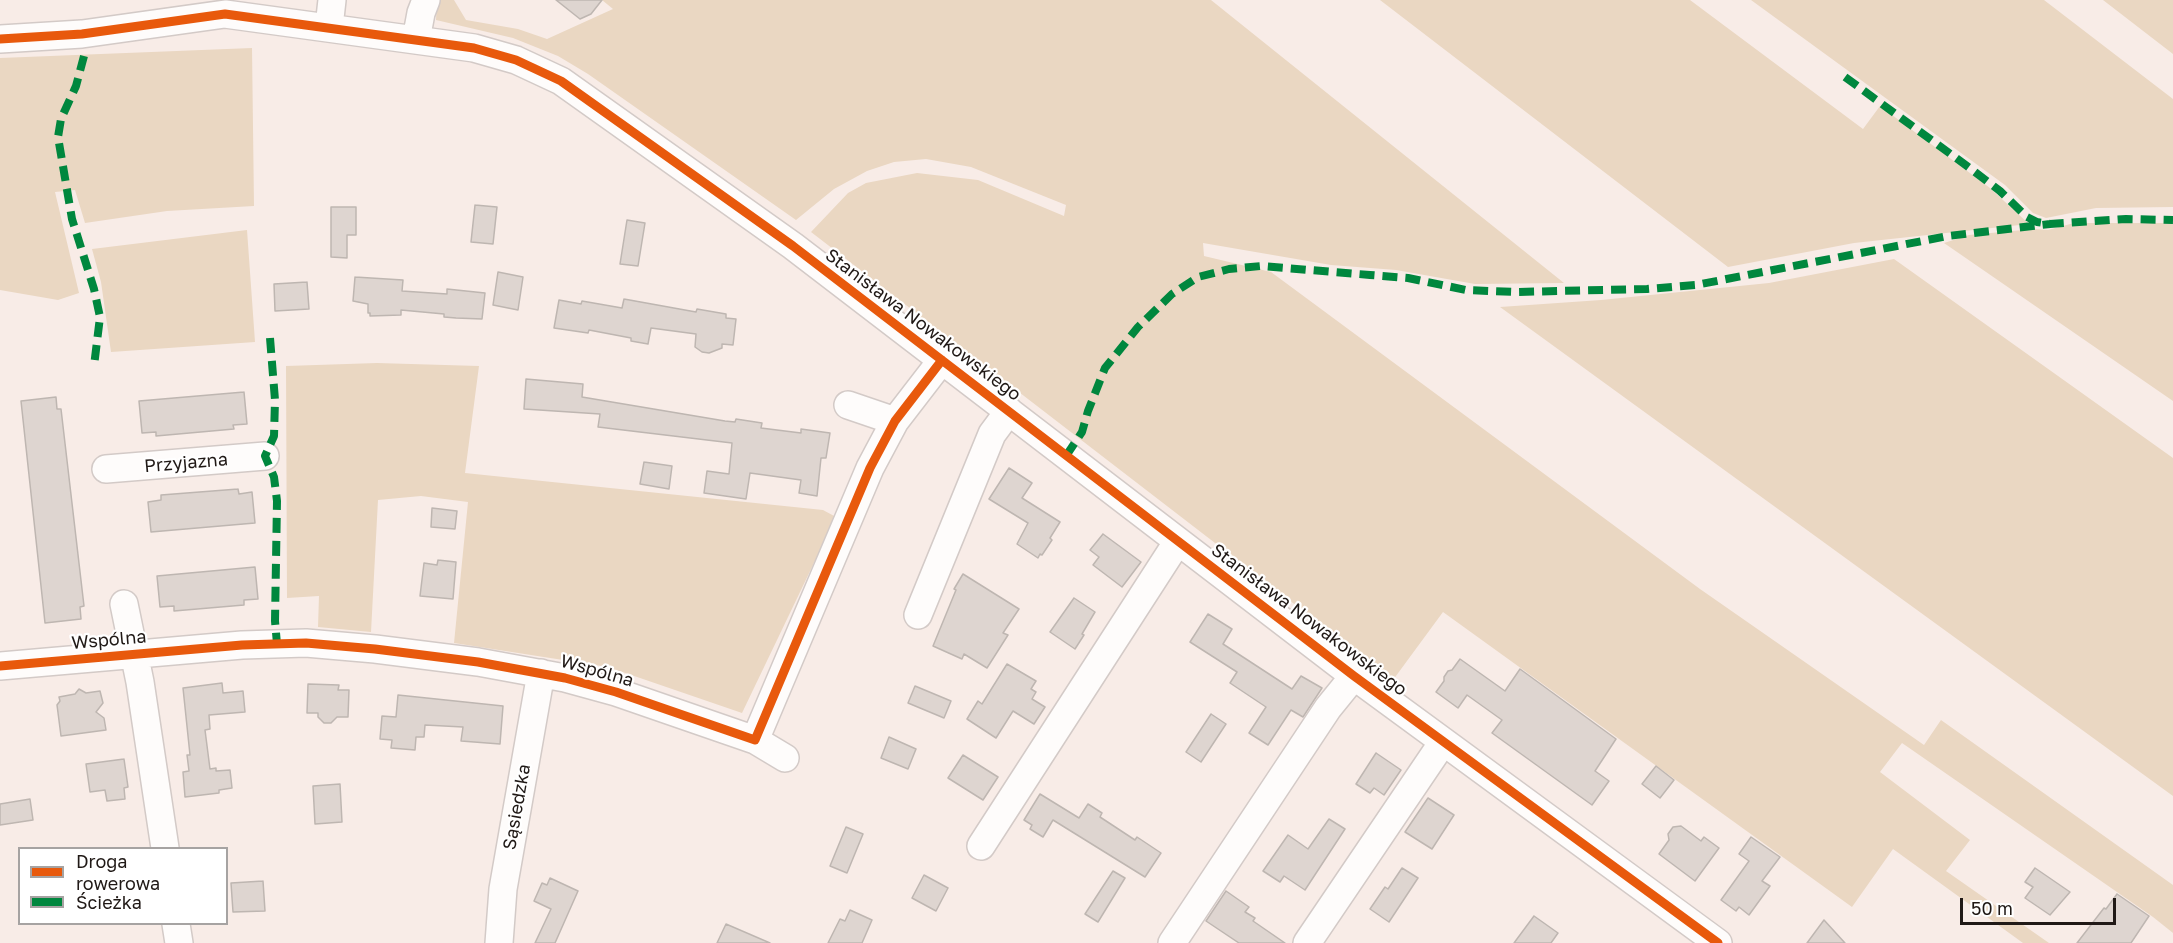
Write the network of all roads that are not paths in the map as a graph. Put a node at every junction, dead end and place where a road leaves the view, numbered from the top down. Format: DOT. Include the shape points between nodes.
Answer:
graph roads {
  1 [pos="332,0"];
  2 [pos="426,0"];
  3 [pos="329,27"];
  4 [pos="0,39"];
  5 [pos="416,40"];
  6 [pos="942,360"];
  7 [pos="849,405"];
  8 [pos="1009,411"];
  9 [pos="895,420"];
  10 [pos="265,456"];
  11 [pos="106,469"];
  12 [pos="1178,541"];
  13 [pos="124,604"];
  14 [pos="918,615"];
  15 [pos="133,654"];
  16 [pos="0,666"];
  17 [pos="541,673"];
  18 [pos="1354,676"];
  19 [pos="755,740"];
  20 [pos="1443,742"];
  21 [pos="785,758"];
  22 [pos="981,846"];
  23 [pos="165,847"];
  24 [pos="176,925"];
  25 [pos="179,943"];
  26 [pos="499,943"];
  27 [pos="1172,943"];
  28 [pos="1308,943"];
  29 [pos="1718,943"];
  1 -- 3 [label="street"];
  2 -- 5 [label="street"];
  3 -- 4 [label="street, Stanisława Nowakowskiego" via="225,14 83,45"];
  3 -- 5 [label="street, Stanisława Nowakowskiego"];
  5 -- 6 [label="street, Stanisława Nowakowskiego" via="474,48 516,60 561,81 770,229"];
  6 -- 8 [label="street, Stanisława Nowakowskiego"];
  6 -- 9 [label="street"];
  7 -- 9 [label="street"];
  8 -- 12 [label="street, Stanisława Nowakowskiego"];
  8 -- 14 [label="street" via="992,434"];
  9 -- 19 [label="street" via="865,478"];
  10 -- 11 [label="street, Przyjazna"];
  12 -- 18 [label="street, Stanisława Nowakowskiego"];
  12 -- 22 [label="street"];
  13 -- 15 [label="street"];
  15 -- 16 [label="street, Wspólna"];
  15 -- 17 [label="street, Wspólna" via="306,643"];
  15 -- 23 [label="street"];
  17 -- 19 [label="street, Wspólna" via="607,689"];
  17 -- 26 [label="street, Sąsiedzka" via="503,889"];
  18 -- 20 [label="street, Stanisława Nowakowskiego"];
  18 -- 27 [label="street" via="1328,708"];
  19 -- 21 [label="street, Wspólna"];
  20 -- 28 [label="street"];
  20 -- 29 [label="street, Stanisława Nowakowskiego"];
  24 -- 25 [label="street"];
}
